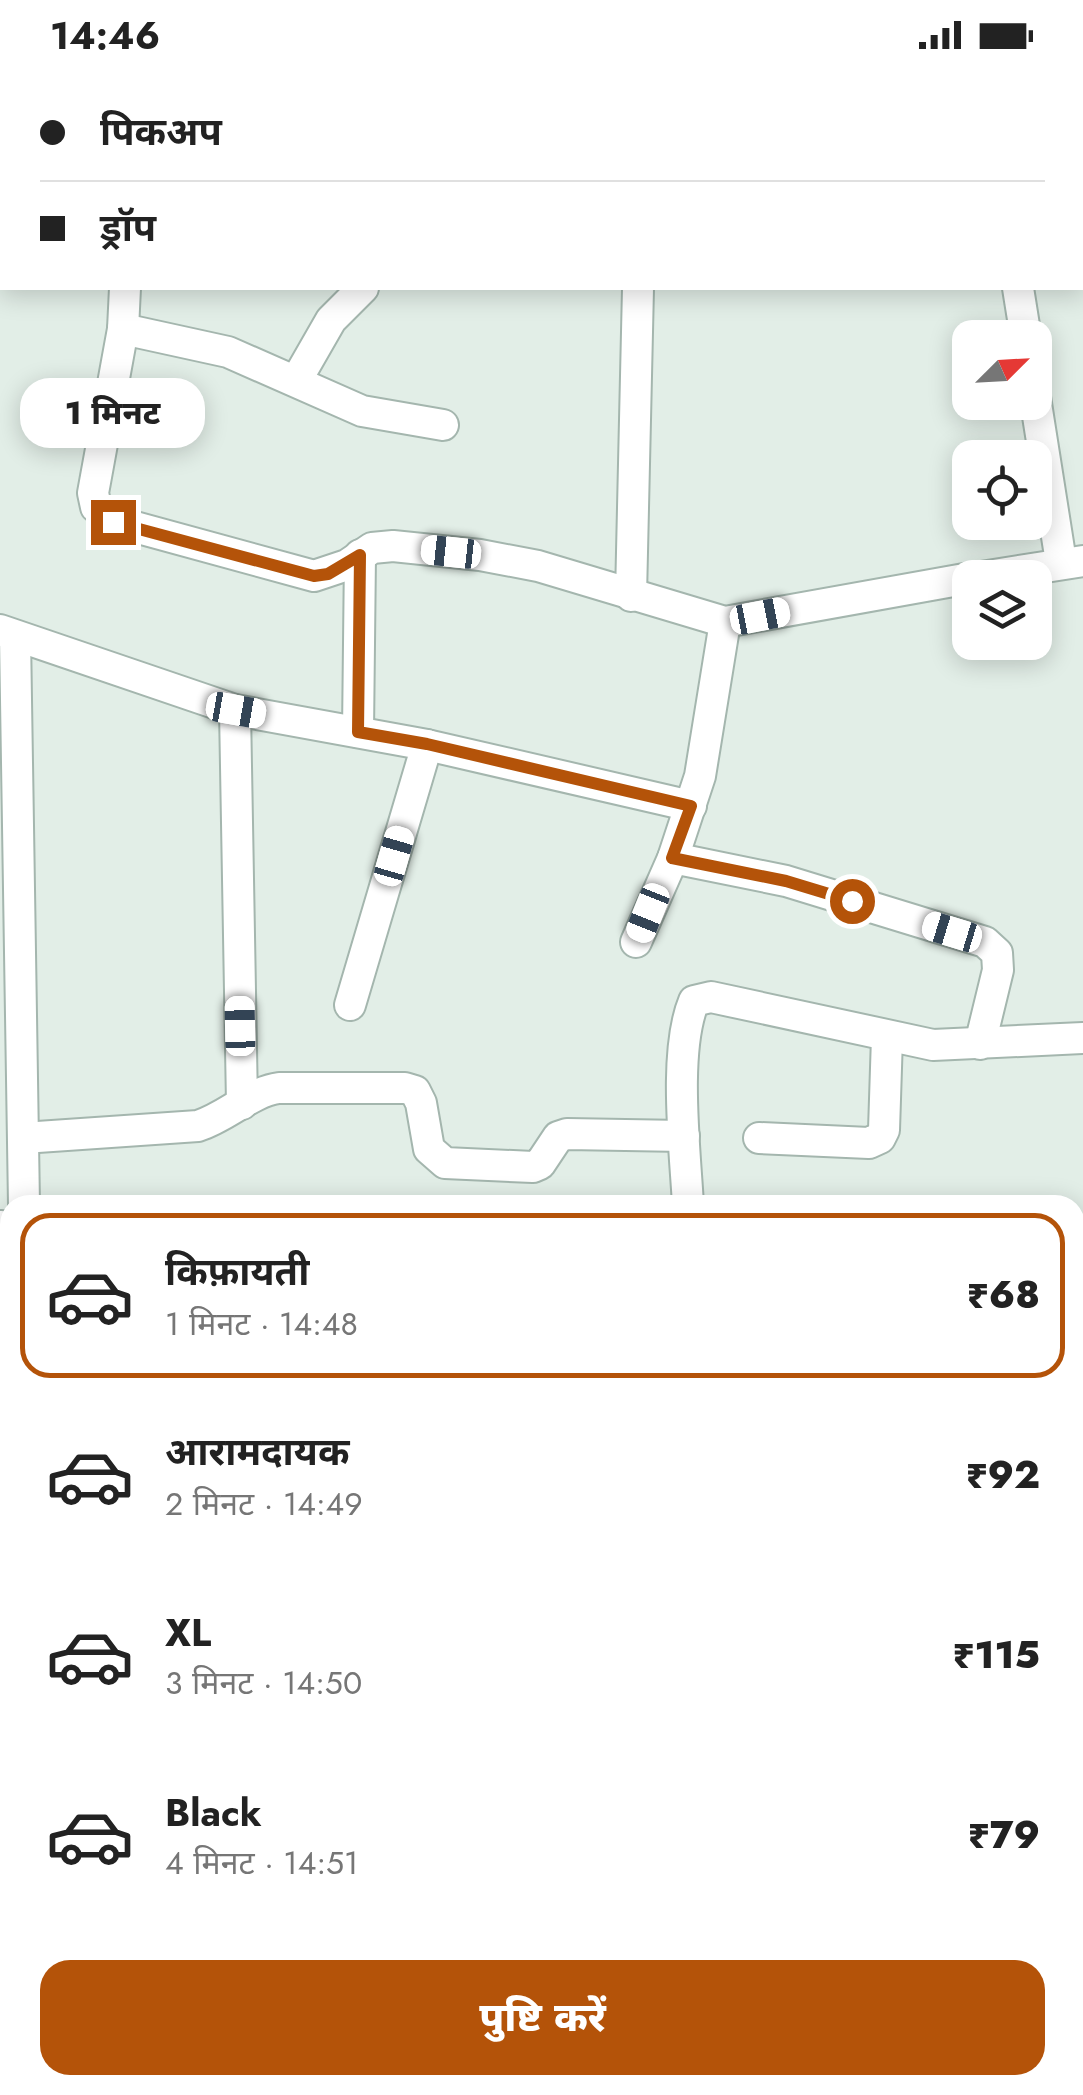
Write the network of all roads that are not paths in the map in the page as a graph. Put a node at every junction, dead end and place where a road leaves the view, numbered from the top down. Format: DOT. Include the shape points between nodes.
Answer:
graph roads {
  1 [pos="218,70"];
  2 [pos="290,70"];
  3 [pos="125,290"];
  4 [pos="362,290"];
  5 [pos="638,290"];
  6 [pos="1018,290"];
  7 [pos="1023,320"];
  8 [pos="123,329"];
  9 [pos="296,381"];
  10 [pos="1040,420"];
  11 [pos="443,425"];
  12 [pos="360,555"];
  13 [pos="1072,561"];
  14 [pos="952,582"];
  15 [pos="631,596"];
  16 [pos="726,622"];
  17 [pos="8,633"];
  18 [pos="236,710"];
  19 [pos="358,732"];
  20 [pos="427,744"];
  21 [pos="691,806"];
  22 [pos="672,858"];
  23 [pos="636,942"];
  24 [pos="350,1004"];
  25 [pos="887,1037"];
  26 [pos="1083,1038"];
  27 [pos="980,1044"];
  28 [pos="11,1084"];
  29 [pos="242,1104"];
  30 [pos="684,1136"];
  31 [pos="23,1138"];
  32 [pos="760,1138"];
  33 [pos="24,1195"];
  34 [pos="687,1195"];
  1 -- 2 [label="street"];
  3 -- 8 [label="street"];
  4 -- 9 [label="street" via="331,320"];
  5 -- 15 [label="street"];
  6 -- 7 [label="street"];
  8 -- 9 [label="street" via="207,345"];
  8 -- 12 [label="street" via="93,493 105,517 314,576"];
  9 -- 11 [label="street" via="362,411"];
  10 -- 13 [label="street"];
  12 -- 15 [label="street" via="393,546 480,555"];
  12 -- 19 [label="street"];
  14 -- 16 [label="street"];
  15 -- 16 [label="street"];
  16 -- 21 [label="street"];
  17 -- 18 [label="street"];
  17 -- 28 [label="street"];
  18 -- 19 [label="street"];
  18 -- 29 [label="street"];
  19 -- 20 [label="street"];
  20 -- 21 [label="street"];
  20 -- 24 [label="street"];
  21 -- 22 [label="street"];
  22 -- 23 [label="street"];
  22 -- 27 [label="street" via="786,881 985,942 997,953 998,970"];
  25 -- 27 [label="street"];
  25 -- 30 [label="street" via="711,997 694,1000 684,1044"];
  25 -- 32 [label="street" via="880,1138"];
  26 -- 27 [label="street"];
  28 -- 31 [label="street"];
  29 -- 30 [label="street" via="279,1088 405,1088 421,1103 429,1149 445,1163 533,1167 567,1134"];
  29 -- 31 [label="street" via="198,1126"];
  30 -- 34 [label="street"];
  31 -- 33 [label="street"];
}
